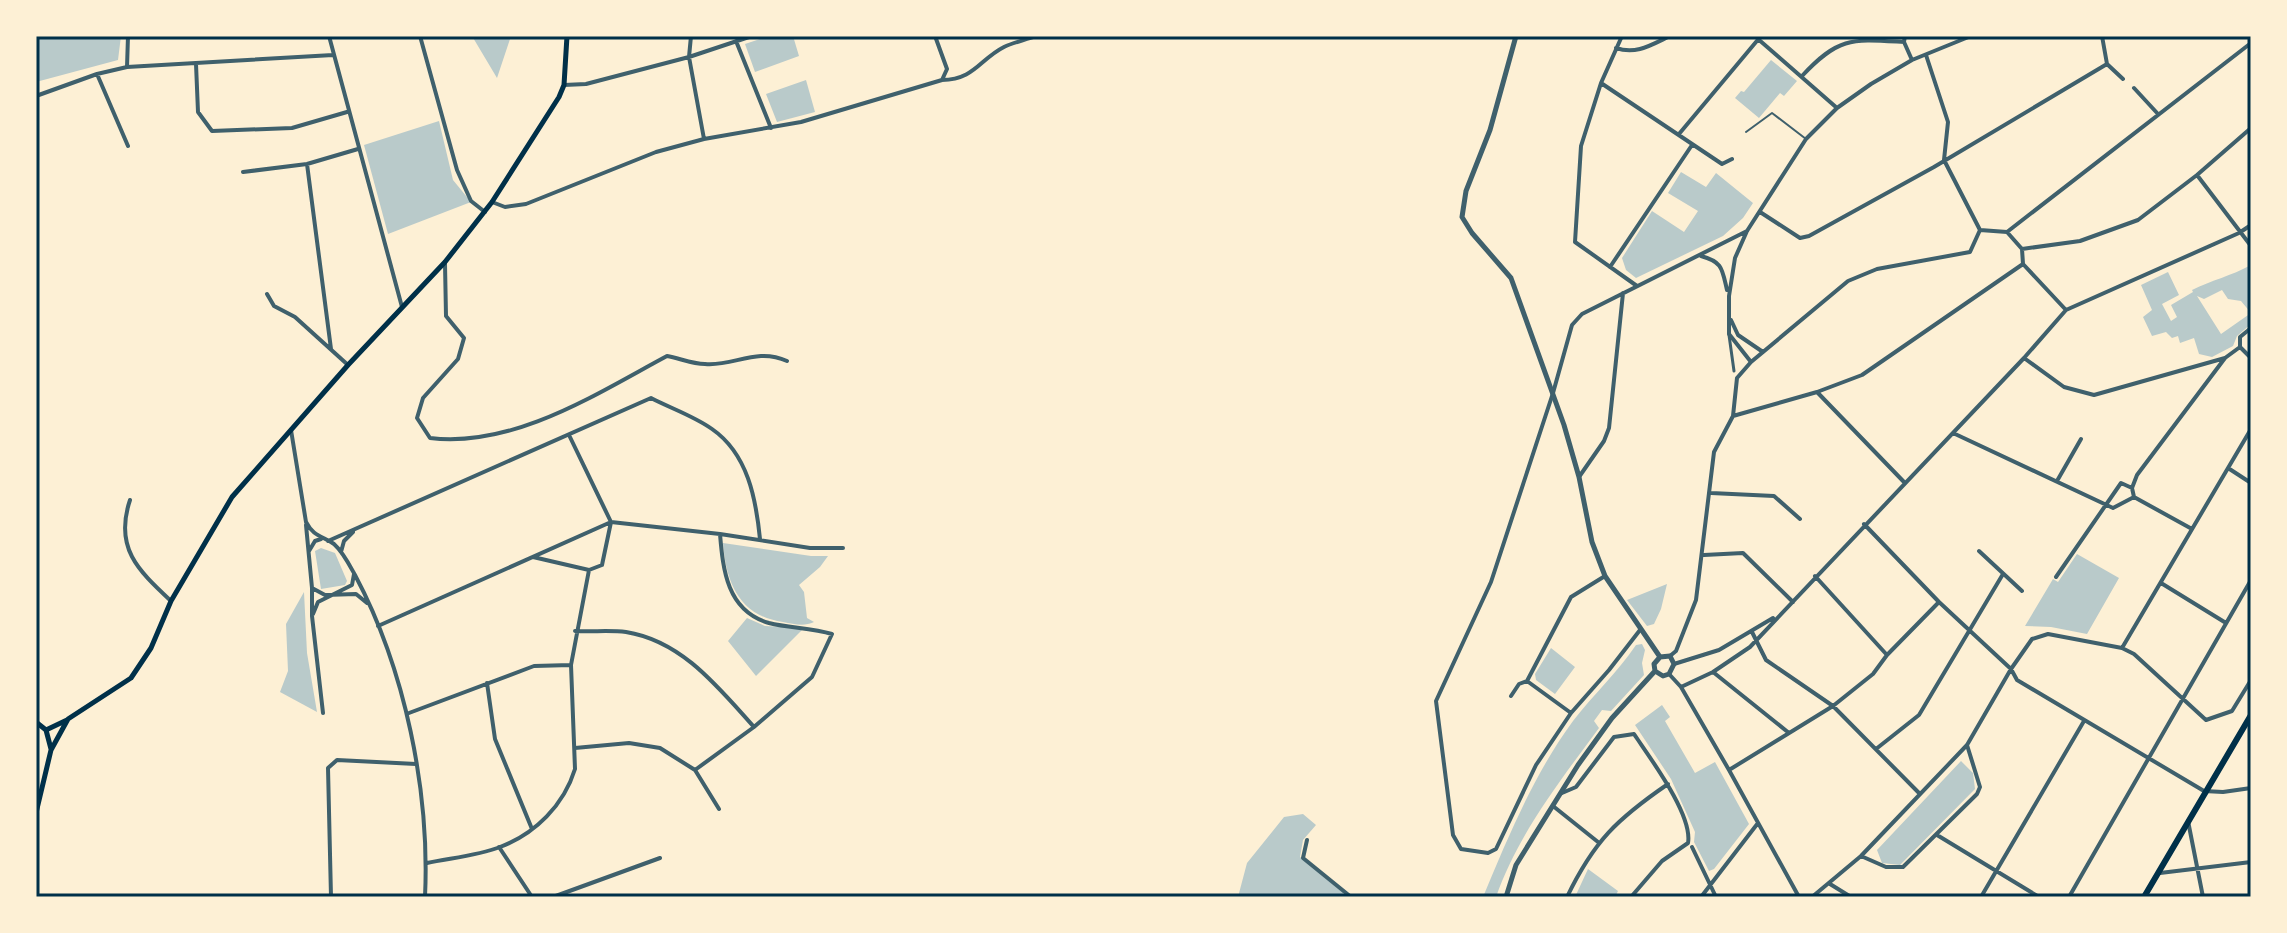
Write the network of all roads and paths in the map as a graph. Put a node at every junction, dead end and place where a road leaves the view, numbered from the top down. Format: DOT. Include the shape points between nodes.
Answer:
graph roads {
  1 [pos="128,36"];
  2 [pos="329,36"];
  3 [pos="420,36"];
  4 [pos="567,36"];
  5 [pos="691,36"];
  6 [pos="752,36"];
  7 [pos="935,36"];
  8 [pos="1036,36"];
  9 [pos="1516,36"];
  10 [pos="1622,36"];
  11 [pos="1670,36"];
  12 [pos="1971,36"];
  13 [pos="2102,36"];
  14 [pos="1760,37"];
  15 [pos="1905,39"];
  16 [pos="736,41"];
  17 [pos="2251,43"];
  18 [pos="1615,48"];
  19 [pos="333,55"];
  20 [pos="1926,55"];
  21 [pos="689,57"];
  22 [pos="1912,60"];
  23 [pos="196,64"];
  24 [pos="2107,64"];
  25 [pos="127,67"];
  26 [pos="97,74"];
  27 [pos="1802,76"];
  28 [pos="2123,79"];
  29 [pos="942,80"];
  30 [pos="1601,83"];
  31 [pos="564,85"];
  32 [pos="2134,88"];
  33 [pos="36,96"];
  34 [pos="1837,108"];
  35 [pos="347,112"];
  36 [pos="2158,114"];
  37 [pos="771,128"];
  38 [pos="2251,128"];
  39 [pos="1746,132"];
  40 [pos="1679,134"];
  41 [pos="704,139"];
  42 [pos="1806,139"];
  43 [pos="1692,145"];
  44 [pos="128,146"];
  45 [pos="359,149"];
  46 [pos="1732,159"];
  47 [pos="1944,160"];
  48 [pos="307,164"];
  49 [pos="243,172"];
  50 [pos="2197,175"];
  51 [pos="492,202"];
  52 [pos="485,212"];
  53 [pos="1760,212"];
  54 [pos="2251,225"];
  55 [pos="1980,230"];
  56 [pos="1747,231"];
  57 [pos="2007,232"];
  58 [pos="2239,233"];
  59 [pos="2251,246"];
  60 [pos="2022,249"];
  61 [pos="1700,256"];
  62 [pos="445,262"];
  63 [pos="2023,264"];
  64 [pos="1610,267"];
  65 [pos="1637,286"];
  66 [pos="1623,293"];
  67 [pos="267,294"];
  68 [pos="1729,296"];
  69 [pos="402,307"];
  70 [pos="2066,310"];
  71 [pos="1730,318"];
  72 [pos="2251,328"];
  73 [pos="1729,334"];
  74 [pos="2240,347"];
  75 [pos="331,349"];
  76 [pos="1764,353"];
  77 [pos="2024,358"];
  78 [pos="2225,358"];
  79 [pos="2251,358"];
  80 [pos="787,361"];
  81 [pos="1751,362"];
  82 [pos="348,365"];
  83 [pos="1734,371"];
  84 [pos="1817,392"];
  85 [pos="1553,393"];
  86 [pos="1733,416"];
  87 [pos="291,429"];
  88 [pos="2251,429"];
  89 [pos="1953,433"];
  90 [pos="568,435"];
  91 [pos="2081,439"];
  92 [pos="2228,468"];
  93 [pos="1579,477"];
  94 [pos="2057,481"];
  95 [pos="1905,483"];
  96 [pos="2251,483"];
  97 [pos="2132,488"];
  98 [pos="1711,493"];
  99 [pos="2134,497"];
  100 [pos="130,500"];
  101 [pos="2105,504"];
  102 [pos="1800,519"];
  103 [pos="306,522"];
  104 [pos="611,522"];
  105 [pos="1864,524"];
  106 [pos="2192,529"];
  107 [pos="354,531"];
  108 [pos="720,534"];
  109 [pos="321,539"];
  110 [pos="760,539"];
  111 [pos="328,541"];
  112 [pos="843,548"];
  113 [pos="309,551"];
  114 [pos="1979,551"];
  115 [pos="341,552"];
  116 [pos="1704,555"];
  117 [pos="533,557"];
  118 [pos="589,570"];
  119 [pos="354,574"];
  120 [pos="2003,574"];
  121 [pos="1605,576"];
  122 [pos="1815,576"];
  123 [pos="2056,577"];
  124 [pos="2251,580"];
  125 [pos="2161,583"];
  126 [pos="312,588"];
  127 [pos="2022,591"];
  128 [pos="334,594"];
  129 [pos="171,601"];
  130 [pos="1793,602"];
  131 [pos="1939,602"];
  132 [pos="370,605"];
  133 [pos="1780,614"];
  134 [pos="312,616"];
  135 [pos="2226,623"];
  136 [pos="378,626"];
  137 [pos="1640,630"];
  138 [pos="1968,630"];
  139 [pos="575,631"];
  140 [pos="1752,632"];
  141 [pos="1755,642"];
  142 [pos="2122,648"];
  143 [pos="1887,655"];
  144 [pos="1670,656"];
  145 [pos="1660,657"];
  146 [pos="1674,664"];
  147 [pos="571,665"];
  148 [pos="2011,669"];
  149 [pos="1655,671"];
  150 [pos="1713,672"];
  151 [pos="1669,674"];
  152 [pos="2251,680"];
  153 [pos="1527,681"];
  154 [pos="487,683"];
  155 [pos="1681,687"];
  156 [pos="1511,696"];
  157 [pos="2183,700"];
  158 [pos="1833,706"];
  159 [pos="323,713"];
  160 [pos="409,713"];
  161 [pos="1571,713"];
  162 [pos="2251,715"];
  163 [pos="68,719"];
  164 [pos="2084,721"];
  165 [pos="36,722"];
  166 [pos="754,727"];
  167 [pos="46,730"];
  168 [pos="1790,734"];
  169 [pos="1967,745"];
  170 [pos="575,748"];
  171 [pos="1876,749"];
  172 [pos="51,750"];
  173 [pos="2148,758"];
  174 [pos="416,764"];
  175 [pos="695,770"];
  176 [pos="1729,770"];
  177 [pos="1668,784"];
  178 [pos="2251,788"];
  179 [pos="2204,791"];
  180 [pos="1562,793"];
  181 [pos="1920,794"];
  182 [pos="1553,806"];
  183 [pos="719,809"];
  184 [pos="36,813"];
  185 [pos="2188,820"];
  186 [pos="1759,822"];
  187 [pos="532,829"];
  188 [pos="1937,835"];
  189 [pos="1307,840"];
  190 [pos="1599,843"];
  191 [pos="1690,845"];
  192 [pos="499,847"];
  193 [pos="1861,856"];
  194 [pos="660,858"];
  195 [pos="2251,862"];
  196 [pos="427,863"];
  197 [pos="2197,868"];
  198 [pos="1997,870"];
  199 [pos="2157,874"];
  200 [pos="1830,884"];
  201 [pos="1710,885"];
  202 [pos="331,897"];
  203 [pos="425,897"];
  204 [pos="532,897"];
  205 [pos="553,897"];
  206 [pos="1351,897"];
  207 [pos="1506,897"];
  208 [pos="1567,897"];
  209 [pos="1631,897"];
  210 [pos="1701,897"];
  211 [pos="1716,897"];
  212 [pos="1799,897"];
  213 [pos="1812,897"];
  214 [pos="1851,897"];
  215 [pos="1981,897"];
  216 [pos="2039,897"];
  217 [pos="2069,897"];
  218 [pos="2144,897"];
  219 [pos="2203,897"];
  1 -- 25 [label="street"];
  2 -- 19 [label="street"];
  3 -- 52 [label="street" via="457,170 471,201"];
  4 -- 31 [label="main road"];
  5 -- 21 [label="street"];
  6 -- 16 [label="street"];
  7 -- 29 [label="street" via="947,69"];
  8 -- 29 [label="street" via="1006,46 974,72"];
  9 -- 85 [label="street" via="1462,217 1511,278"];
  10 -- 18 [label="street"];
  11 -- 18 [label="street" via="1641,50"];
  12 -- 20 [label="street"];
  13 -- 24 [label="street"];
  14 -- 27 [label="street"];
  14 -- 40 [label="street"];
  15 -- 22 [label="street"];
  15 -- 27 [label="street" via="1847,42 1820,57"];
  16 -- 21 [label="street"];
  16 -- 37 [label="street"];
  17 -- 36 [label="street"];
  18 -- 30 [label="street"];
  19 -- 23 [label="street"];
  19 -- 35 [label="street"];
  20 -- 22 [label="street"];
  20 -- 47 [label="street" via="1948,122"];
  21 -- 31 [label="street"];
  21 -- 41 [label="street"];
  22 -- 34 [label="street"];
  23 -- 25 [label="street"];
  23 -- 35 [label="street" via="198,112 212,131 292,128"];
  24 -- 28 [label="street"];
  24 -- 47 [label="street"];
  25 -- 26 [label="street"];
  26 -- 33 [label="street"];
  26 -- 44 [label="street"];
  27 -- 34 [label="street"];
  29 -- 37 [label="street"];
  30 -- 40 [label="street"];
  30 -- 64 [label="street" via="1581,146 1575,242"];
  31 -- 51 [label="main road"];
  32 -- 36 [label="street"];
  34 -- 42 [label="street"];
  35 -- 45 [label="street"];
  36 -- 57 [label="street"];
  37 -- 41 [label="street"];
  38 -- 50 [label="street"];
  39 -- 42 [label="lane" via="1772,113"];
  40 -- 43 [label="street"];
  41 -- 51 [label="street" via="656,152 526,204 505,207"];
  42 -- 53 [label="street"];
  43 -- 46 [label="street" via="1722,164"];
  43 -- 64 [label="street"];
  45 -- 48 [label="street"];
  45 -- 69 [label="street"];
  47 -- 53 [label="street" via="1809,236 1800,238"];
  47 -- 55 [label="street"];
  48 -- 49 [label="street"];
  48 -- 75 [label="street"];
  50 -- 58 [label="street"];
  50 -- 60 [label="street" via="2138,220 2080,241"];
  51 -- 52 [label="main road"];
  52 -- 62 [label="main road"];
  53 -- 56 [label="street"];
  54 -- 58 [label="street"];
  55 -- 57 [label="street"];
  55 -- 76 [label="street" via="1970,252 1877,269 1848,281"];
  56 -- 61 [label="street"];
  56 -- 68 [label="street" via="1735,258"];
  57 -- 60 [label="street"];
  58 -- 59 [label="street"];
  58 -- 70 [label="street"];
  60 -- 63 [label="street"];
  61 -- 65 [label="street"];
  61 -- 68 [label="street" via="1722,268"];
  62 -- 69 [label="main road"];
  62 -- 80 [label="street" via="446,316 464,338 458,359 423,398 417,418 430,438 492,434 529,424 667,356 706,365 743,357"];
  63 -- 70 [label="street"];
  63 -- 84 [label="street" via="1862,375"];
  64 -- 65 [label="street"];
  65 -- 66 [label="street"];
  66 -- 85 [label="street" via="1582,314 1572,325"];
  66 -- 93 [label="street" via="1609,428"];
  67 -- 75 [label="street" via="274,306"];
  68 -- 71 [label="street"];
  69 -- 82 [label="main road"];
  70 -- 77 [label="street"];
  71 -- 73 [label="street"];
  71 -- 76 [label="street" via="1738,335"];
  72 -- 74 [label="street" via="2240,337"];
  73 -- 81 [label="street"];
  73 -- 83 [label="street"];
  74 -- 78 [label="street"];
  74 -- 79 [label="street"];
  75 -- 82 [label="street"];
  76 -- 81 [label="street"];
  77 -- 78 [label="street" via="2064,387 2094,395"];
  77 -- 89 [label="street"];
  78 -- 97 [label="street"];
  81 -- 86 [label="street" via="1737,378"];
  82 -- 87 [label="main road"];
  84 -- 86 [label="street"];
  84 -- 95 [label="street"];
  85 -- 93 [label="street"];
  85 -- 161 [label="street" via="1491,582 1436,701 1461,849 1496,849 1536,765"];
  86 -- 98 [label="street" via="1714,452"];
  87 -- 103 [label="street"];
  87 -- 129 [label="main road" via="232,497"];
  88 -- 92 [label="street"];
  89 -- 94 [label="street"];
  89 -- 95 [label="street"];
  90 -- 104 [label="street"];
  90 -- 107 [label="street"];
  90 -- 110 [label="street" via="651,398 713,429 748,476"];
  91 -- 94 [label="street"];
  92 -- 96 [label="street"];
  92 -- 106 [label="street"];
  93 -- 121 [label="street"];
  94 -- 101 [label="street"];
  95 -- 105 [label="street"];
  97 -- 99 [label="street"];
  97 -- 101 [label="street" via="2121,483"];
  98 -- 102 [label="street" via="1774,496"];
  98 -- 116 [label="street"];
  99 -- 101 [label="street" via="2113,508"];
  99 -- 106 [label="street"];
  100 -- 129 [label="street" via="124,526 131,557"];
  101 -- 123 [label="street"];
  103 -- 109 [label="street"];
  103 -- 113 [label="street"];
  104 -- 108 [label="street"];
  104 -- 117 [label="street"];
  104 -- 118 [label="street" via="602,565"];
  105 -- 122 [label="street"];
  105 -- 131 [label="street"];
  106 -- 125 [label="street"];
  107 -- 111 [label="street"];
  107 -- 115 [label="street"];
  108 -- 110 [label="street"];
  108 -- 166 [label="street" via="730,592 752,615 832,634 812,677"];
  109 -- 111 [label="street"];
  109 -- 113 [label="street"];
  110 -- 112 [label="street"];
  111 -- 115 [label="street"];
  113 -- 126 [label="street"];
  114 -- 120 [label="street"];
  115 -- 119 [label="street"];
  116 -- 130 [label="street" via="1743,553"];
  116 -- 144 [label="street" via="1696,600"];
  117 -- 118 [label="street"];
  117 -- 136 [label="street"];
  118 -- 139 [label="street"];
  119 -- 128 [label="street" via="352,585"];
  119 -- 132 [label="street"];
  120 -- 127 [label="street"];
  120 -- 138 [label="street"];
  121 -- 137 [label="street"];
  121 -- 153 [label="street" via="1571,597"];
  122 -- 130 [label="street"];
  122 -- 143 [label="street"];
  124 -- 135 [label="street"];
  125 -- 135 [label="street"];
  125 -- 142 [label="street"];
  126 -- 128 [label="street"];
  126 -- 134 [label="street"];
  128 -- 132 [label="street" via="356,594"];
  128 -- 134 [label="street" via="318,602"];
  129 -- 163 [label="main road" via="131,678"];
  130 -- 133 [label="street"];
  131 -- 138 [label="street"];
  131 -- 143 [label="street"];
  132 -- 136 [label="street"];
  133 -- 140 [label="street"];
  133 -- 141 [label="street"];
  134 -- 159 [label="street"];
  135 -- 157 [label="street"];
  136 -- 160 [label="street"];
  137 -- 145 [label="street"];
  137 -- 161 [label="street"];
  138 -- 148 [label="street"];
  138 -- 171 [label="street" via="1919,715"];
  139 -- 147 [label="street"];
  139 -- 166 [label="street" via="625,632 655,641 702,668"];
  140 -- 141 [label="street"];
  140 -- 146 [label="street" via="1719,650"];
  141 -- 150 [label="street"];
  141 -- 158 [label="street" via="1766,660"];
  142 -- 148 [label="street" via="2048,634 2032,639"];
  142 -- 157 [label="street"];
  143 -- 158 [label="street" via="1873,674"];
  144 -- 145 [label="street"];
  144 -- 146 [label="street"];
  145 -- 149 [label="street"];
  146 -- 151 [label="street"];
  147 -- 154 [label="street" via="534,666"];
  147 -- 170 [label="street"];
  148 -- 164 [label="street" via="2017,680"];
  148 -- 169 [label="street"];
  149 -- 151 [label="street"];
  149 -- 180 [label="street" via="1612,718"];
  150 -- 155 [label="street"];
  150 -- 168 [label="street"];
  151 -- 155 [label="street"];
  152 -- 157 [label="street" via="2232,711 2206,720"];
  153 -- 156 [label="street"];
  153 -- 161 [label="street"];
  154 -- 160 [label="street"];
  154 -- 187 [label="street" via="495,739"];
  155 -- 176 [label="street"];
  157 -- 173 [label="street"];
  158 -- 168 [label="street"];
  158 -- 171 [label="street"];
  160 -- 174 [label="street"];
  162 -- 179 [label="main road"];
  163 -- 167 [label="main road"];
  163 -- 172 [label="main road"];
  164 -- 173 [label="street"];
  164 -- 198 [label="street"];
  165 -- 167 [label="main road"];
  166 -- 175 [label="street"];
  167 -- 172 [label="main road"];
  168 -- 176 [label="street"];
  169 -- 181 [label="street"];
  169 -- 188 [label="street" via="1980,787"];
  170 -- 175 [label="street" via="629,743 660,748"];
  170 -- 187 [label="street" via="569,786"];
  171 -- 181 [label="street"];
  172 -- 184 [label="main road"];
  173 -- 179 [label="street"];
  173 -- 217 [label="street"];
  174 -- 196 [label="street"];
  174 -- 202 [label="street" via="337,760 328,768"];
  175 -- 183 [label="street"];
  176 -- 186 [label="street"];
  177 -- 180 [label="street" via="1634,734 1614,737 1576,787"];
  177 -- 190 [label="street" via="1629,811"];
  177 -- 191 [label="street" via="1690,833"];
  178 -- 179 [label="street"];
  179 -- 185 [label="main road"];
  180 -- 182 [label="street"];
  181 -- 193 [label="street"];
  182 -- 190 [label="street"];
  182 -- 207 [label="street" via="1516,865"];
  185 -- 197 [label="street"];
  185 -- 199 [label="main road"];
  186 -- 201 [label="street"];
  186 -- 212 [label="street"];
  187 -- 192 [label="street"];
  188 -- 193 [label="street" via="1903,867 1886,867"];
  188 -- 198 [label="street"];
  189 -- 206 [label="street" via="1303,858"];
  190 -- 208 [label="street"];
  191 -- 201 [label="street"];
  191 -- 209 [label="street" via="1662,861"];
  192 -- 196 [label="street"];
  192 -- 204 [label="street"];
  193 -- 200 [label="street"];
  194 -- 205 [label="street"];
  195 -- 197 [label="street"];
  196 -- 203 [label="street"];
  197 -- 199 [label="street"];
  197 -- 219 [label="street"];
  198 -- 215 [label="street"];
  198 -- 216 [label="street"];
  199 -- 218 [label="main road"];
  200 -- 213 [label="street"];
  200 -- 214 [label="street"];
  201 -- 210 [label="street"];
  201 -- 211 [label="street"];
}
